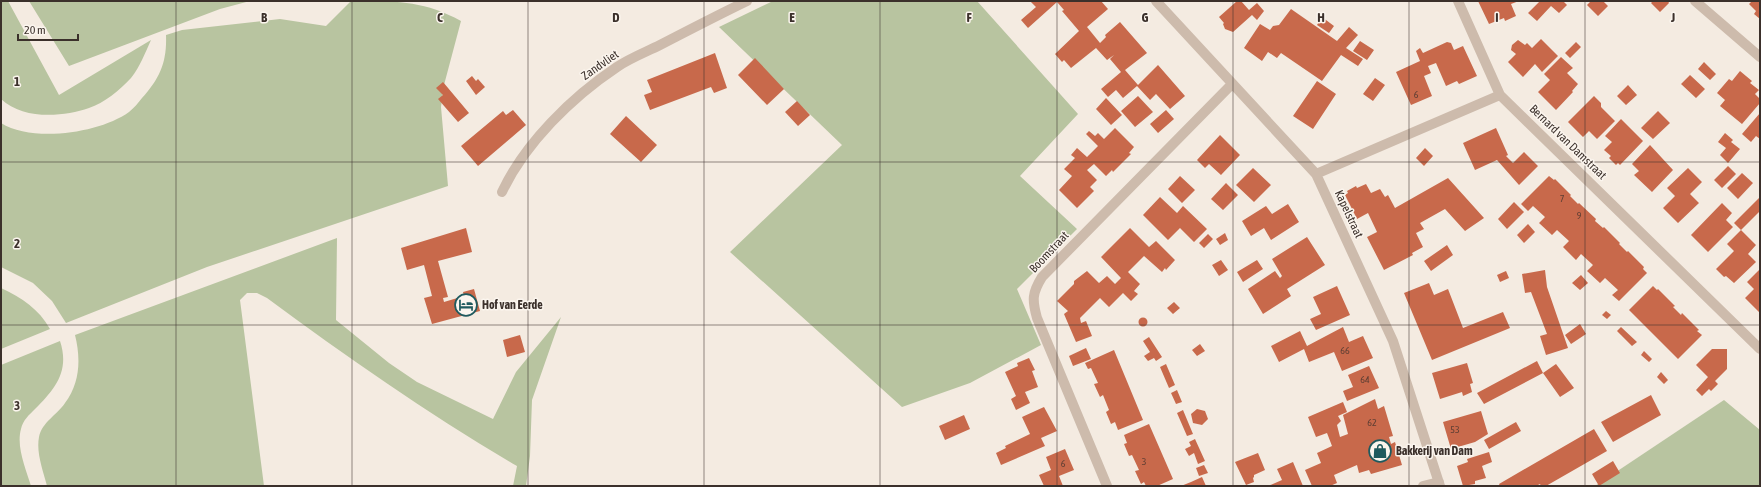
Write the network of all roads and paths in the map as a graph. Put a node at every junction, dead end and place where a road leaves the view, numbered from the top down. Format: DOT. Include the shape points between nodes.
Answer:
graph roads {
  1 [pos="747,1"];
  2 [pos="1156,1"];
  3 [pos="1458,1"];
  4 [pos="1695,1"];
  5 [pos="1760,57"];
  6 [pos="1232,84"];
  7 [pos="1500,95"];
  8 [pos="1316,174"];
  9 [pos="502,192"];
  10 [pos="1760,349"];
  11 [pos="1440,484"];
  12 [pos="1107,486"];
  13 [pos="1423,486"];
  1 -- 9 [label="street, Zandvliet" via="633,58 577,97 533,143 512,172"];
  2 -- 6 [label="street, Kapelstraat"];
  3 -- 7 [label="street"];
  4 -- 5 [label="street"];
  6 -- 8 [label="street, Kapelstraat"];
  6 -- 12 [label="street, Boomstraat" via="1042,277 1035,288 1033,303 1037,318"];
  7 -- 8 [label="street"];
  7 -- 10 [label="street, Bernard van Damstraat"];
  8 -- 11 [label="street, Kapelstraat" via="1393,341"];
  11 -- 13 [label="street"];
}
